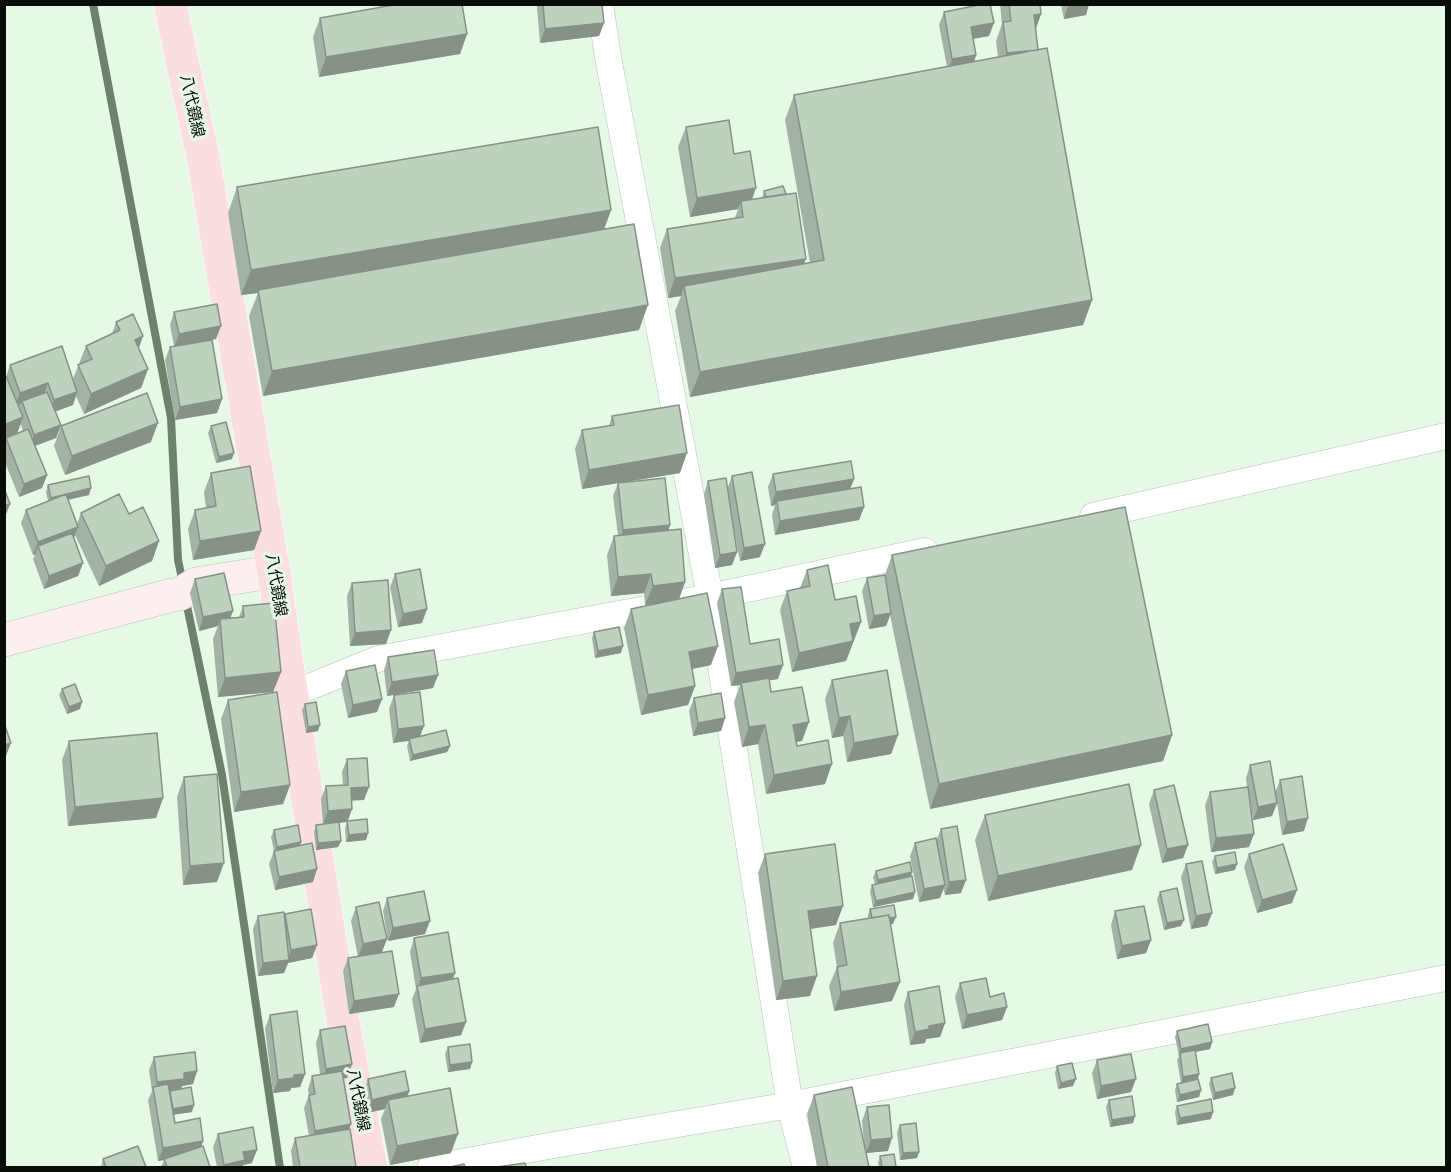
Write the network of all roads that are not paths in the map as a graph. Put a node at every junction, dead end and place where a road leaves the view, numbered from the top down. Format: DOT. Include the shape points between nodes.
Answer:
graph roads {
  1 [pos="170,4"];
  2 [pos="600,4"];
  3 [pos="1446,436"];
  4 [pos="1067,521"];
  5 [pos="952,546"];
  6 [pos="274,573"];
  7 [pos="710,597"];
  8 [pos="4,640"];
  9 [pos="292,694"];
  10 [pos="1446,978"];
  11 [pos="790,1105"];
  12 [pos="371,1167"];
  13 [pos="430,1167"];
  14 [pos="806,1167"];
  1 -- 6 [label="main road, 八代鏡線" via="204,162"];
  2 -- 7 [label="street"];
  3 -- 4 [label="street"];
  5 -- 7 [label="street"];
  6 -- 8 [label="street" via="188,589"];
  6 -- 9 [label="main road, 八代鏡線"];
  7 -- 9 [label="street" via="378,659"];
  7 -- 11 [label="street"];
  9 -- 12 [label="main road, 八代鏡線" via="342,1015"];
  10 -- 11 [label="street"];
  11 -- 13 [label="street"];
  11 -- 14 [label="street"];
}
